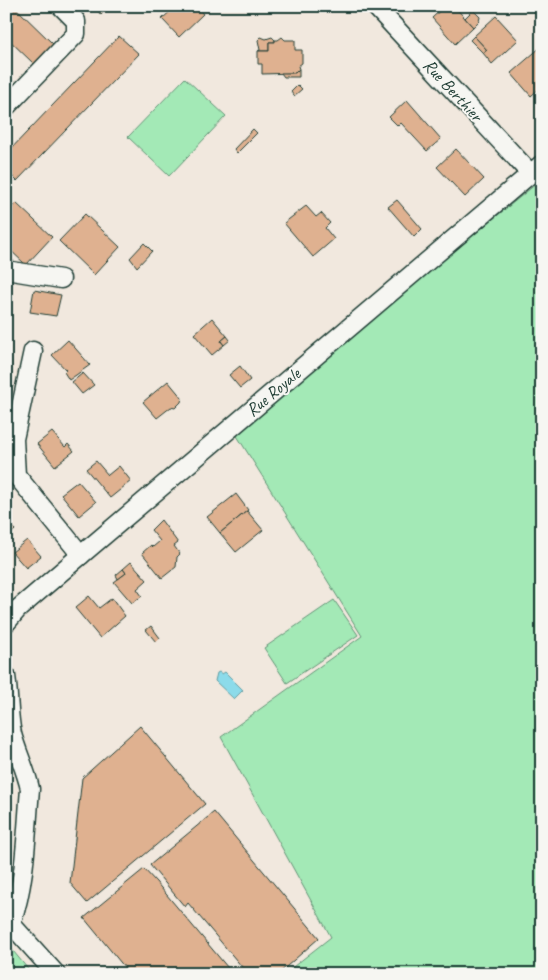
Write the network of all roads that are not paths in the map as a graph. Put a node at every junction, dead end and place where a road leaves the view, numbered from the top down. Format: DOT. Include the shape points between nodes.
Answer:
graph roads {
  1 [pos="61,6"];
  2 [pos="375,6"];
  3 [pos="6,107"];
  4 [pos="536,169"];
  5 [pos="6,270"];
  6 [pos="61,279"];
  7 [pos="33,351"];
  8 [pos="82,555"];
  9 [pos="6,623"];
  10 [pos="6,676"];
  11 [pos="9,924"];
  12 [pos="56,974"];
  1 -- 3 [label="street" via="76,21 76,34"];
  2 -- 4 [label="street, Rue Berthier"];
  4 -- 8 [label="street, Rue Royale"];
  5 -- 6 [label="street"];
  7 -- 8 [label="street" via="14,439 16,475"];
  8 -- 9 [label="street, Rue Royale"];
  10 -- 11 [label="street" via="12,734 30,789 22,886"];
  11 -- 12 [label="street"];
}
